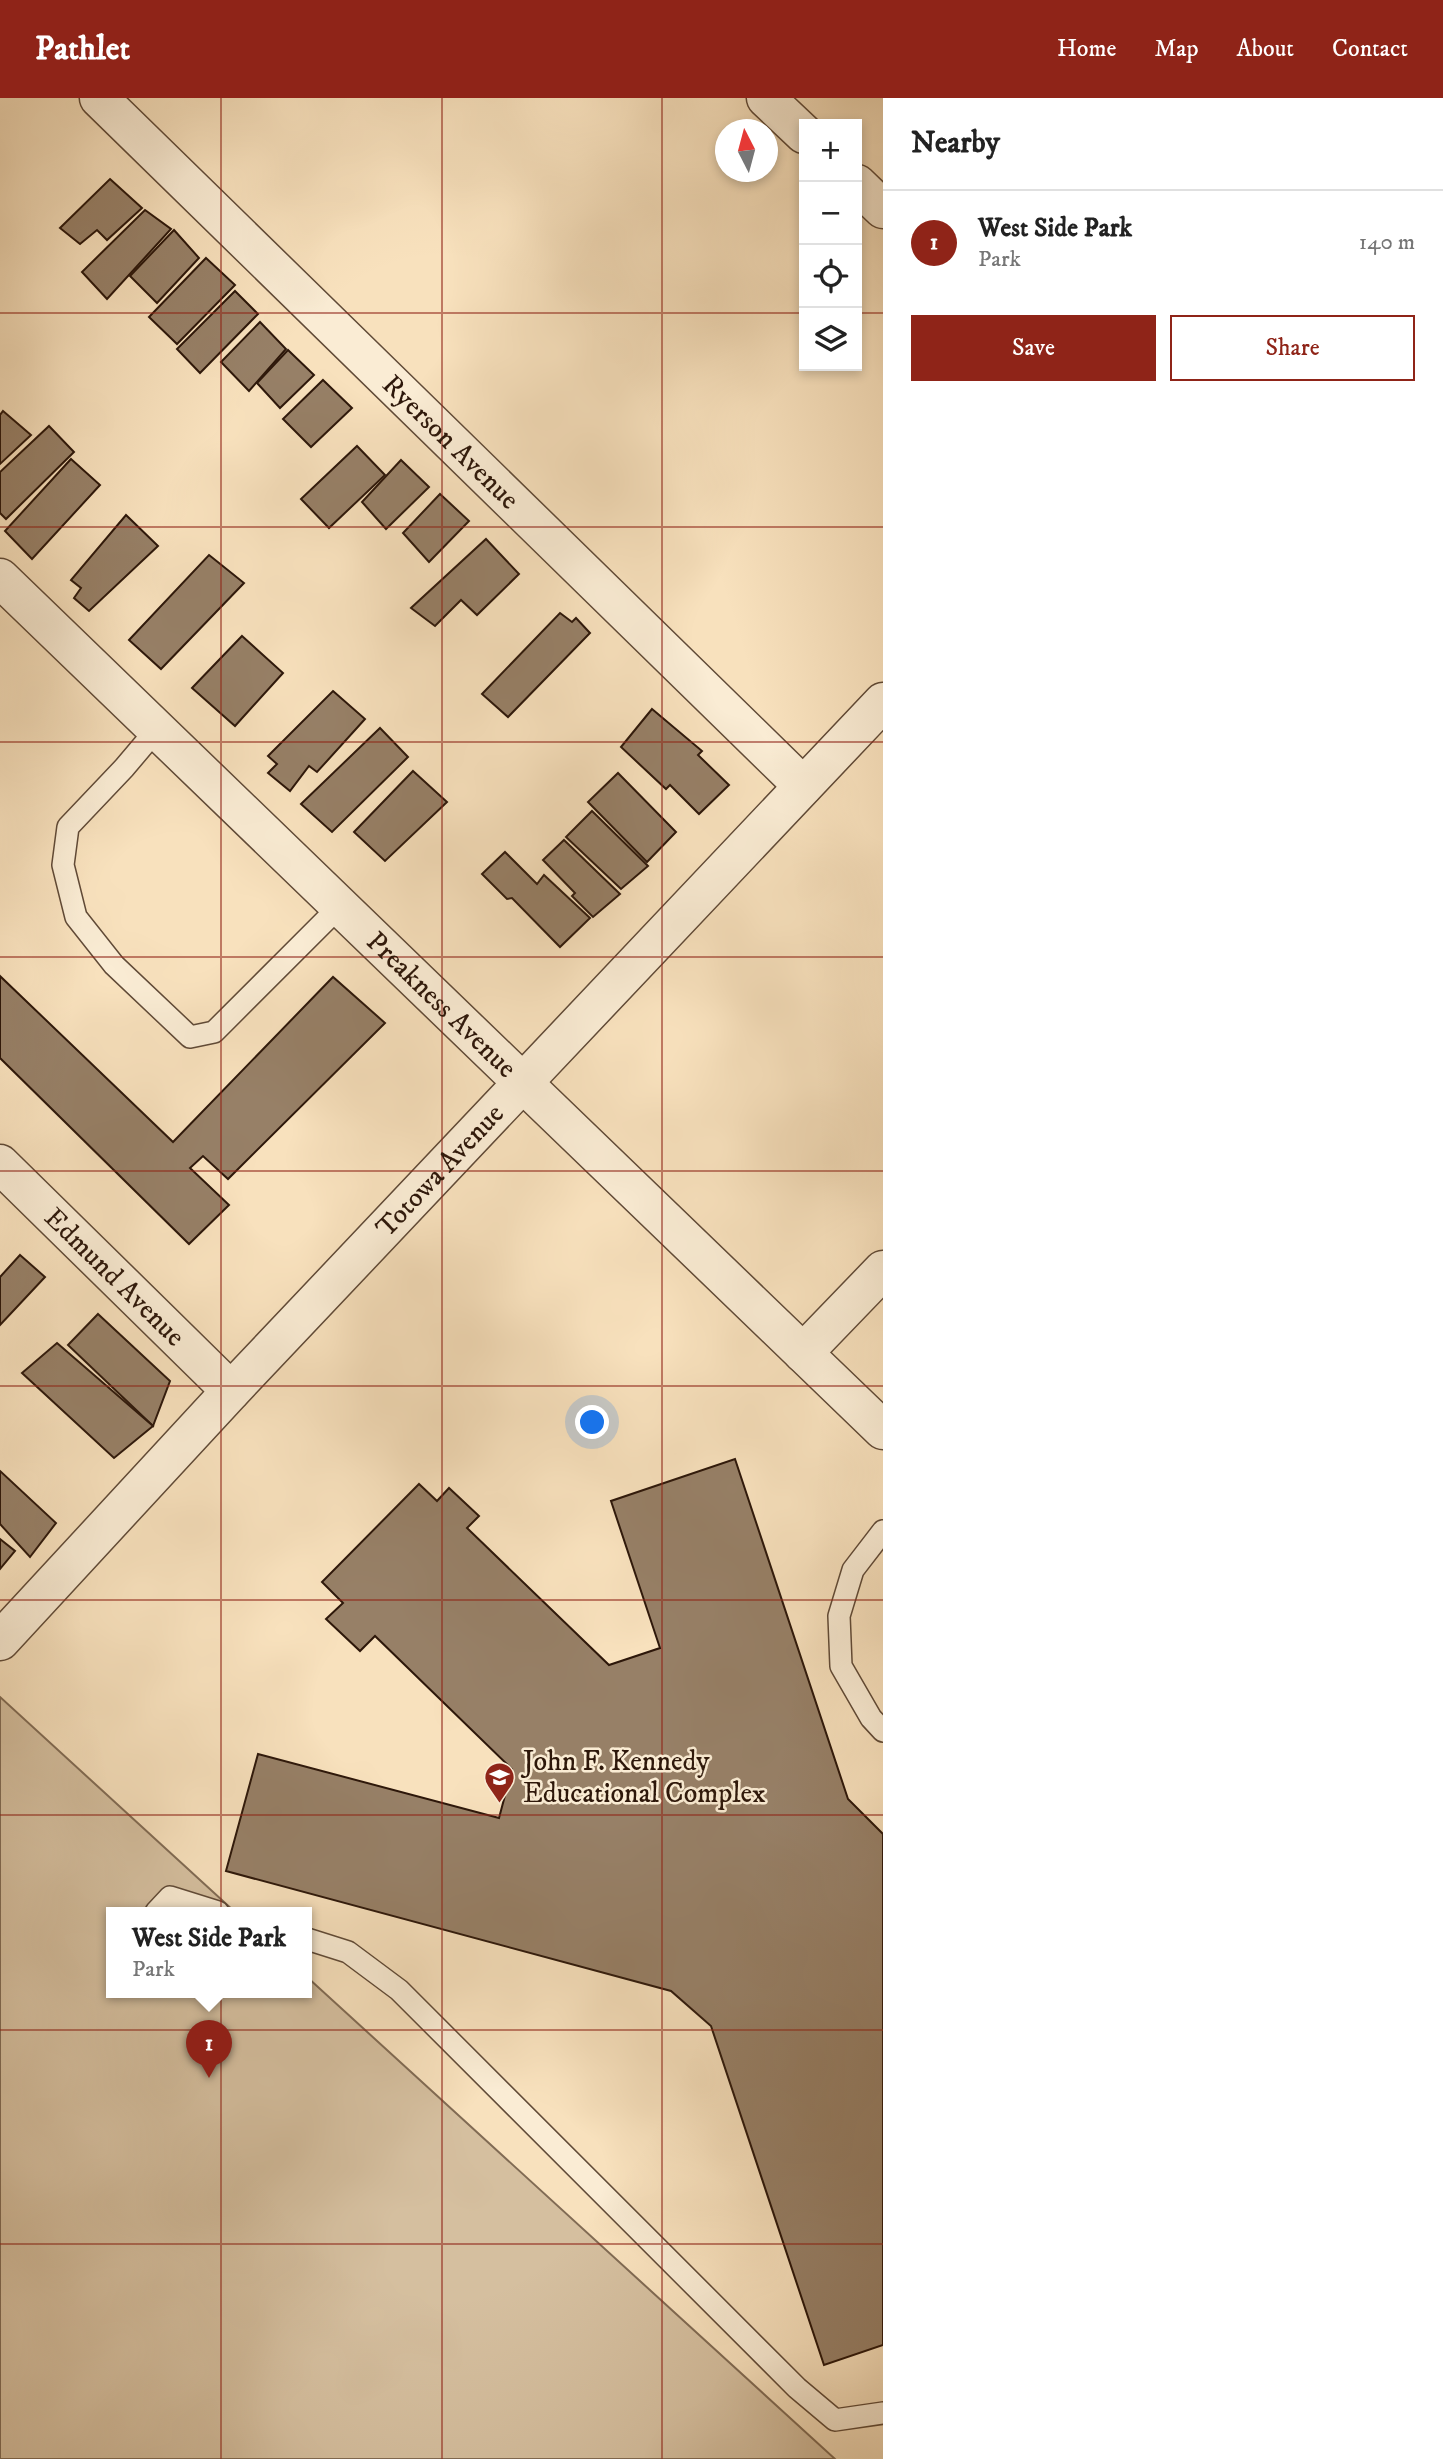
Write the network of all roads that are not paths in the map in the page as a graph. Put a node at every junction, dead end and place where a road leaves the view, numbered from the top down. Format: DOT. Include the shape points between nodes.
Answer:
graph roads {
  1 [pos="99,98"];
  2 [pos="766,98"];
  3 [pos="799,129"];
  4 [pos="862,189"];
  5 [pos="883,209"];
  6 [pos="0,578"];
  7 [pos="883,702"];
  8 [pos="157,729"];
  9 [pos="803,786"];
  10 [pos="340,906"];
  11 [pos="523,1083"];
  12 [pos="0,1164"];
  13 [pos="883,1270"];
  14 [pos="803,1353"];
  15 [pos="231,1391"];
  16 [pos="883,1430"];
  17 [pos="883,1531"];
  18 [pos="0,1641"];
  19 [pos="883,1731"];
  20 [pos="161,1907"];
  21 [pos="202,1907"];
  22 [pos="312,1941"];
  23 [pos="883,2413"];
  1 -- 9 [label="street, Ryerson Avenue"];
  2 -- 3 [label="street"];
  4 -- 5 [label="street"];
  6 -- 8 [label="street, Preakness Avenue"];
  7 -- 9 [label="street, Totowa Avenue"];
  8 -- 10 [label="street, Preakness Avenue"];
  8 -- 10 [label="lane" via="68,827 63,865 76,917 132,983 190,1037 214,1032"];
  9 -- 11 [label="street, Totowa Avenue"];
  10 -- 11 [label="street, Preakness Avenue"];
  11 -- 14 [label="street, Preakness Avenue"];
  11 -- 15 [label="street, Totowa Avenue"];
  12 -- 15 [label="street, Edmund Avenue"];
  13 -- 14 [label="street"];
  14 -- 16 [label="street, Preakness Avenue"];
  15 -- 18 [label="street, Totowa Avenue"];
  17 -- 19 [label="lane" via="853,1570 839,1616 841,1666"];
  20 -- 21 [label="lane" via="170,1897"];
  22 -- 23 [label="lane" via="348,1952 399,1990 797,2388 835,2420"];
}
